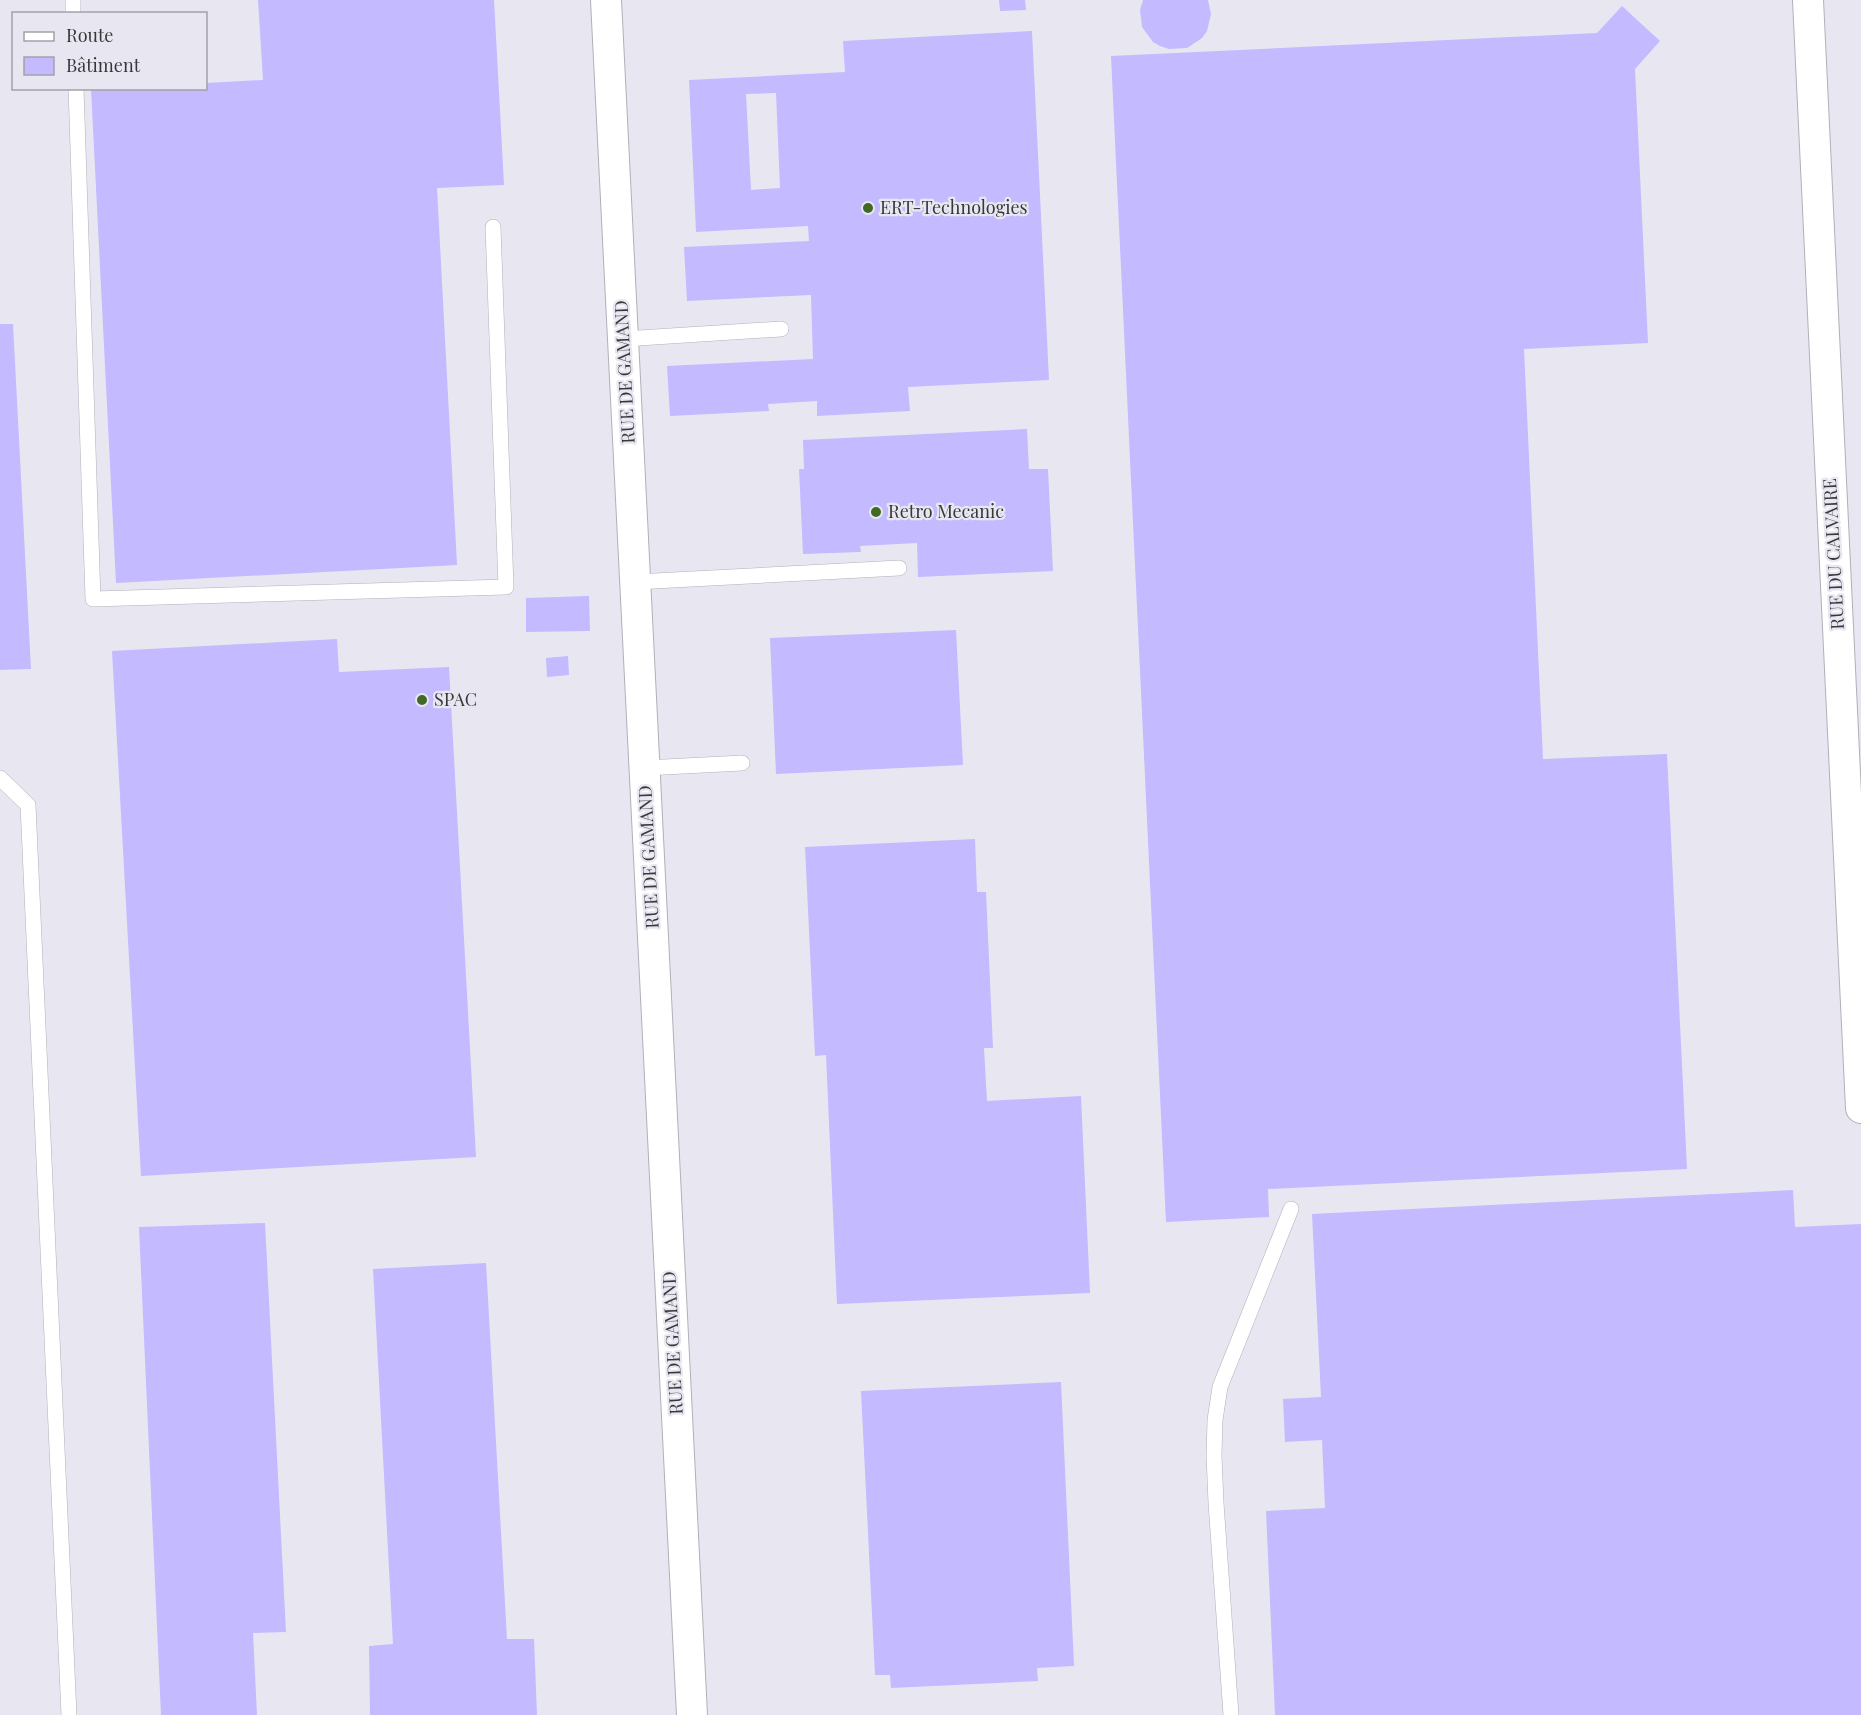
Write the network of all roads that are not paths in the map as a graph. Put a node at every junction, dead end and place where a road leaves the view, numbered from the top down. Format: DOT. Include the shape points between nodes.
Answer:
graph roads {
  1 [pos="606,0"];
  2 [pos="1808,0"];
  3 [pos="76,90"];
  4 [pos="493,227"];
  5 [pos="781,328"];
  6 [pos="623,339"];
  7 [pos="899,568"];
  8 [pos="635,582"];
  9 [pos="742,763"];
  10 [pos="645,768"];
  11 [pos="0,778"];
  12 [pos="1861,1108"];
  13 [pos="1291,1209"];
  14 [pos="69,1715"];
  15 [pos="692,1715"];
  16 [pos="1231,1715"];
  1 -- 6 [label="street, RUE DE GAMAND"];
  2 -- 12 [label="street, RUE DU CALVAIRE"];
  3 -- 4 [label="lane" via="93,599 506,587"];
  5 -- 6 [label="lane"];
  6 -- 8 [label="street, RUE DE GAMAND"];
  7 -- 8 [label="lane"];
  8 -- 10 [label="street, RUE DE GAMAND"];
  9 -- 10 [label="lane"];
  10 -- 15 [label="street, RUE DE GAMAND"];
  11 -- 14 [label="lane" via="28,805"];
  13 -- 16 [label="lane" via="1220,1387 1215,1420 1215,1491"];
}
